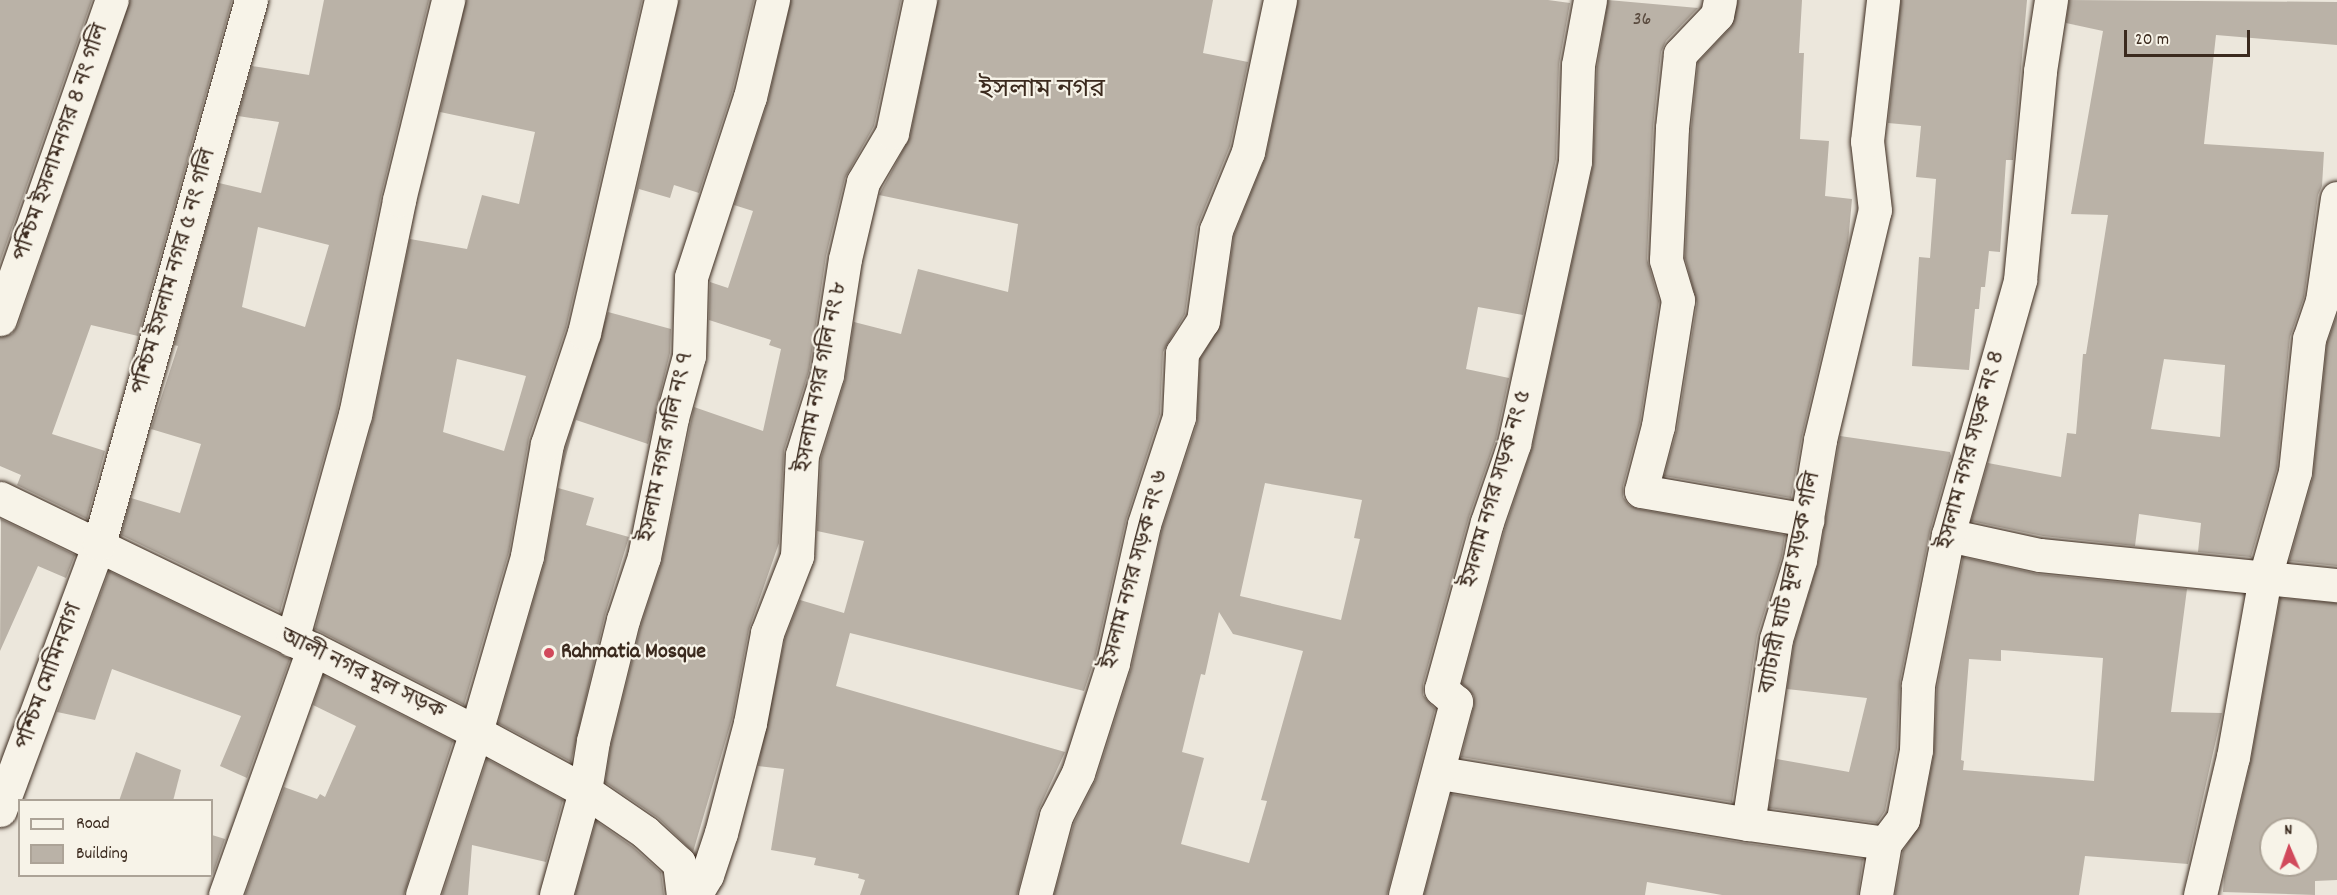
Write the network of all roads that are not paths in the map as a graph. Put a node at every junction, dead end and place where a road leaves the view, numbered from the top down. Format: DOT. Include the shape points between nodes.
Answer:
graph roads {
  1 [pos="112,0"];
  2 [pos="251,0"];
  3 [pos="448,0"];
  4 [pos="661,0"];
  5 [pos="773,0"];
  6 [pos="920,0"];
  7 [pos="1280,0"];
  8 [pos="1590,0"];
  9 [pos="1720,0"];
  10 [pos="1883,0"];
  11 [pos="2051,0"];
  12 [pos="2337,198"];
  13 [pos="0,320"];
  14 [pos="0,498"];
  15 [pos="1807,520"];
  16 [pos="1948,535"];
  17 [pos="99,544"];
  18 [pos="2265,577"];
  19 [pos="2337,585"];
  20 [pos="302,644"];
  21 [pos="476,732"];
  22 [pos="1440,772"];
  23 [pos="585,791"];
  24 [pos="0,810"];
  25 [pos="1748,824"];
  26 [pos="1885,843"];
  27 [pos="225,895"];
  28 [pos="422,895"];
  29 [pos="556,895"];
  30 [pos="683,895"];
  31 [pos="695,895"];
  32 [pos="1035,895"];
  33 [pos="1405,895"];
  34 [pos="1876,895"];
  35 [pos="2200,895"];
  1 -- 13 [label="street, পশ্চিম ইসলামনগর ৪ নং গলি"];
  2 -- 17 [label="street, পশ্চিম ইসলাম নগর ৫ নং গলি"];
  3 -- 20 [label="street" via="399,200"];
  4 -- 21 [label="street" via="584,333 547,444 527,556"];
  5 -- 23 [label="street, ইসলাম নগর গলি নং ৭" via="750,97 691,277 689,356 672,418 644,557 623,620 593,741"];
  6 -- 31 [label="street, ইসলাম নগর গলি নং ৮" via="892,134 863,182 845,259 827,375 802,455 796,556 767,633 750,723 721,833 707,875"];
  7 -- 32 [label="street, ইসলাম নগর সড়ক নং ৬" via="1248,152 1216,230 1203,321 1182,353 1179,417 1144,524 1113,663 1078,773 1056,816"];
  8 -- 22 [label="street, ইসলাম নগর সড়ক নং ৫" via="1578,65 1575,161 1514,444 1487,522 1441,689 1456,702"];
  9 -- 15 [label="street" via="1716,15 1680,54 1666,260 1678,300 1658,426 1641,490"];
  10 -- 15 [label="street, ব্যাটারী ঘাট মূল সড়ক গলি" via="1867,141 1875,210 1820,440"];
  11 -- 16 [label="street, ইসলাম নগর সড়ক নং ৪" via="2040,71 2020,280"];
  12 -- 18 [label="street" via="2322,301 2309,339 2295,472"];
  14 -- 17 [label="street, আলী নগর মূল সড়ক"];
  15 -- 25 [label="street, ব্যাটারী ঘাট মূল সড়ক গলি" via="1800,560 1776,639"];
  16 -- 18 [label="street" via="2040,555"];
  16 -- 26 [label="street, ইসলাম নগর সড়ক নং ৪" via="1918,685 1916,750 1903,819"];
  17 -- 20 [label="street, আলী নগর মূল সড়ক"];
  17 -- 24 [label="street, পশ্চিম মোমিনবাগ"];
  18 -- 19 [label="street"];
  18 -- 35 [label="street" via="2234,757"];
  20 -- 21 [label="street, আলী নগর মূল সড়ক"];
  20 -- 27 [label="street"];
  21 -- 23 [label="street, আলী নগর মূল সড়ক"];
  21 -- 28 [label="street"];
  22 -- 25 [label="street"];
  22 -- 33 [label="street, ইসলাম নগর সড়ক নং ৫"];
  23 -- 29 [label="street"];
  23 -- 30 [label="street, আলী নগর মূল সড়ক" via="645,832 679,863"];
  25 -- 26 [label="street"];
  26 -- 34 [label="street, ইসলাম নগর সড়ক নং ৪"];
}
